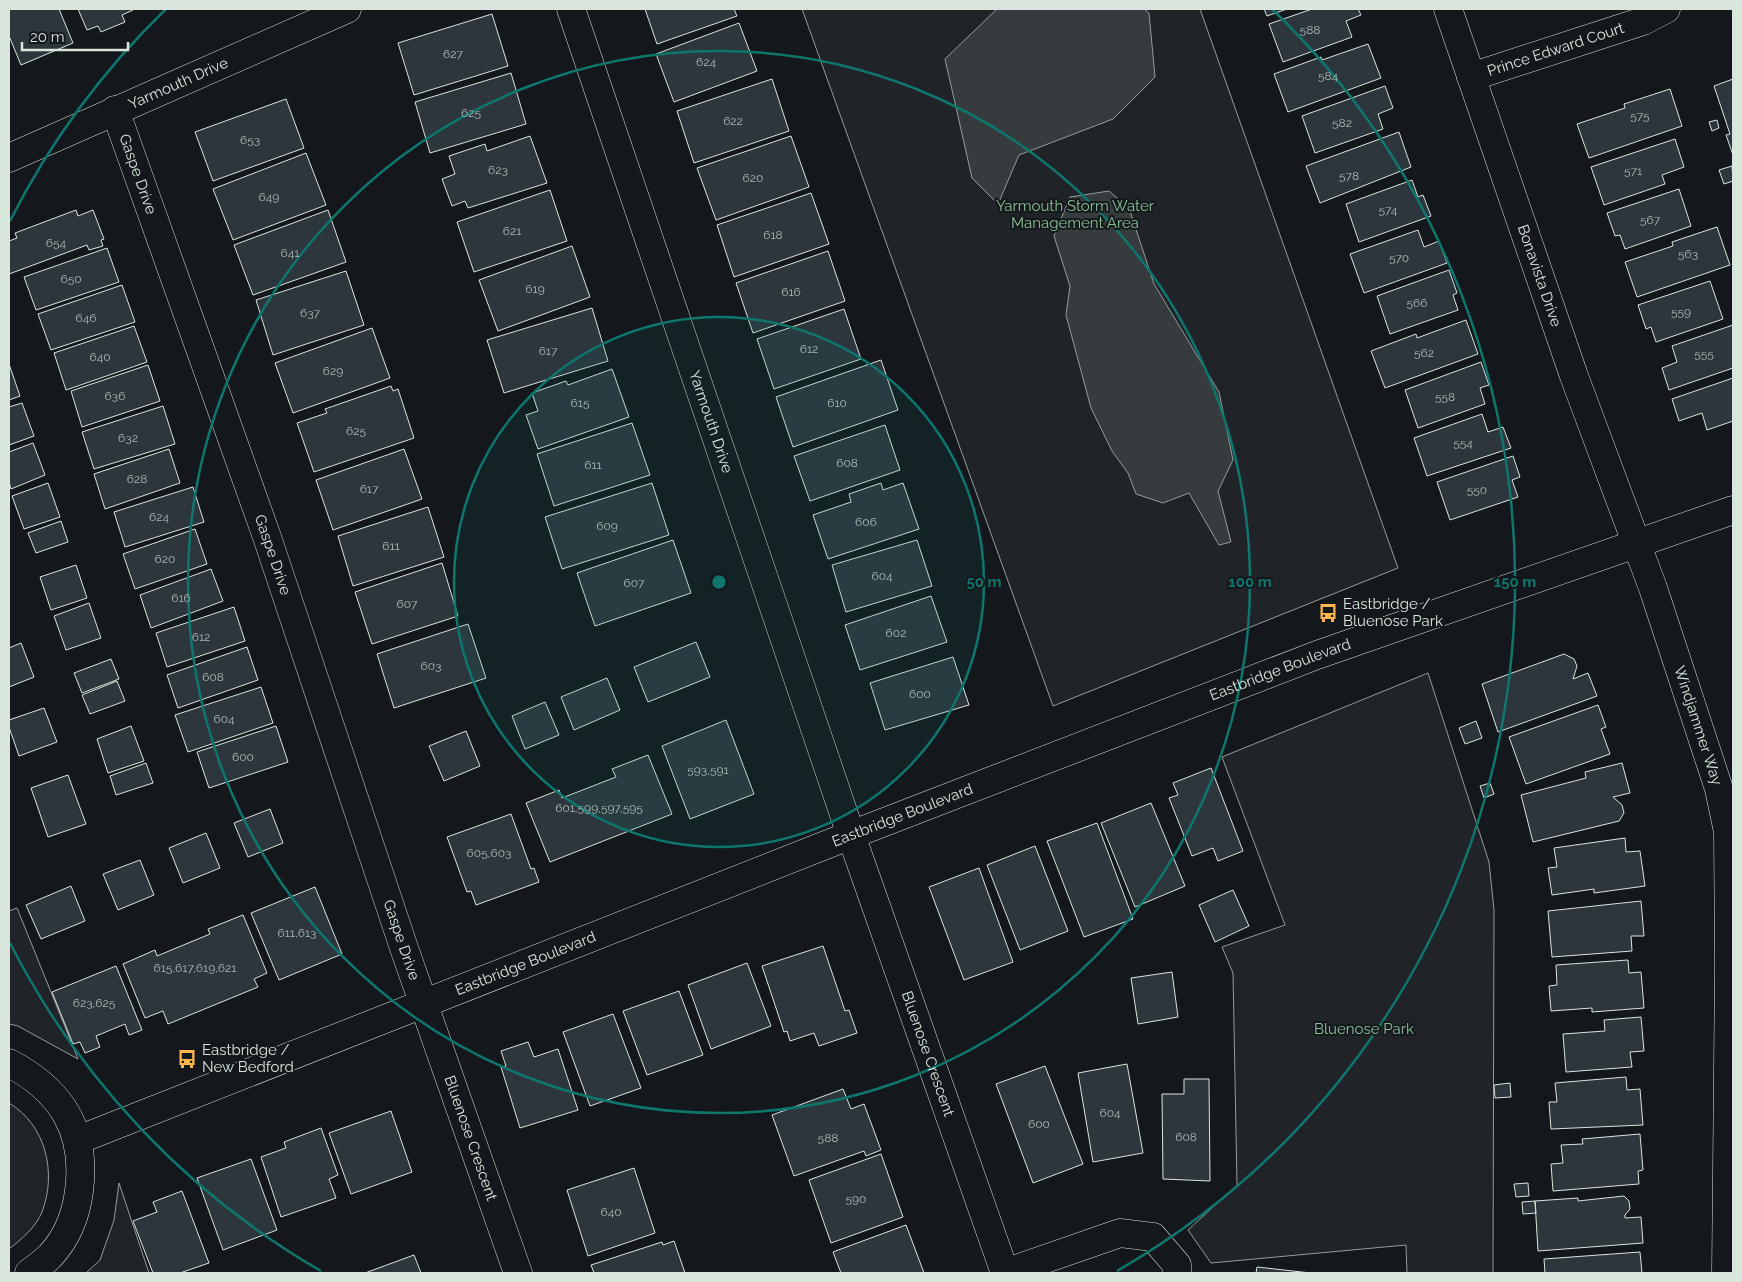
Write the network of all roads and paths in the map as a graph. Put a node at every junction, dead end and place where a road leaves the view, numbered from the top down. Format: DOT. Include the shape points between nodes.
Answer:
graph roads {
  1 [pos="347,9"];
  2 [pos="571,9"];
  3 [pos="1448,9"];
  4 [pos="1666,9"];
  5 [pos="1471,77"];
  6 [pos="115,110"];
  7 [pos="9,158"];
  8 [pos="1733,510"];
  9 [pos="1637,542"];
  10 [pos="851,834"];
  11 [pos="1731,966"];
  12 [pos="423,1003"];
  13 [pos="9,1063"];
  14 [pos="78,1140"];
  15 [pos="29,1273"];
  16 [pos="518,1273"];
  17 [pos="1005,1273"];
  18 [pos="1177,1273"];
  19 [pos="1726,1273"];
  1 -- 6 [label="street, Yarmouth Drive"];
  2 -- 10 [label="street, Yarmouth Drive"];
  3 -- 5 [label="street, Bonavista Drive"];
  4 -- 5 [label="street, Prince Edward Court" via="1643,21"];
  5 -- 9 [label="street, Bonavista Drive"];
  6 -- 7 [label="street, Yarmouth Drive"];
  6 -- 12 [label="street, Gaspe Drive" via="267,537"];
  8 -- 9 [label="street, Eastbridge Boulevard"];
  9 -- 10 [label="street, Eastbridge Boulevard" via="1317,655"];
  9 -- 11 [label="street, Windjammer Way" via="1720,798 1728,832"];
  10 -- 12 [label="street, Eastbridge Boulevard"];
  10 -- 17 [label="street, Bluenose Crescent"];
  11 -- 19 [label="street, Windjammer Way"];
  12 -- 14 [label="street, Eastbridge Boulevard"];
  12 -- 16 [label="street, Bluenose Crescent"];
  13 -- 14 [label="street" via="42,1084 57,1100"];
  14 -- 15 [label="street" via="82,1168 77,1209 66,1234 50,1256"];
  17 -- 18 [label="street" via="1120,1233 1153,1237 1177,1265"];
}
